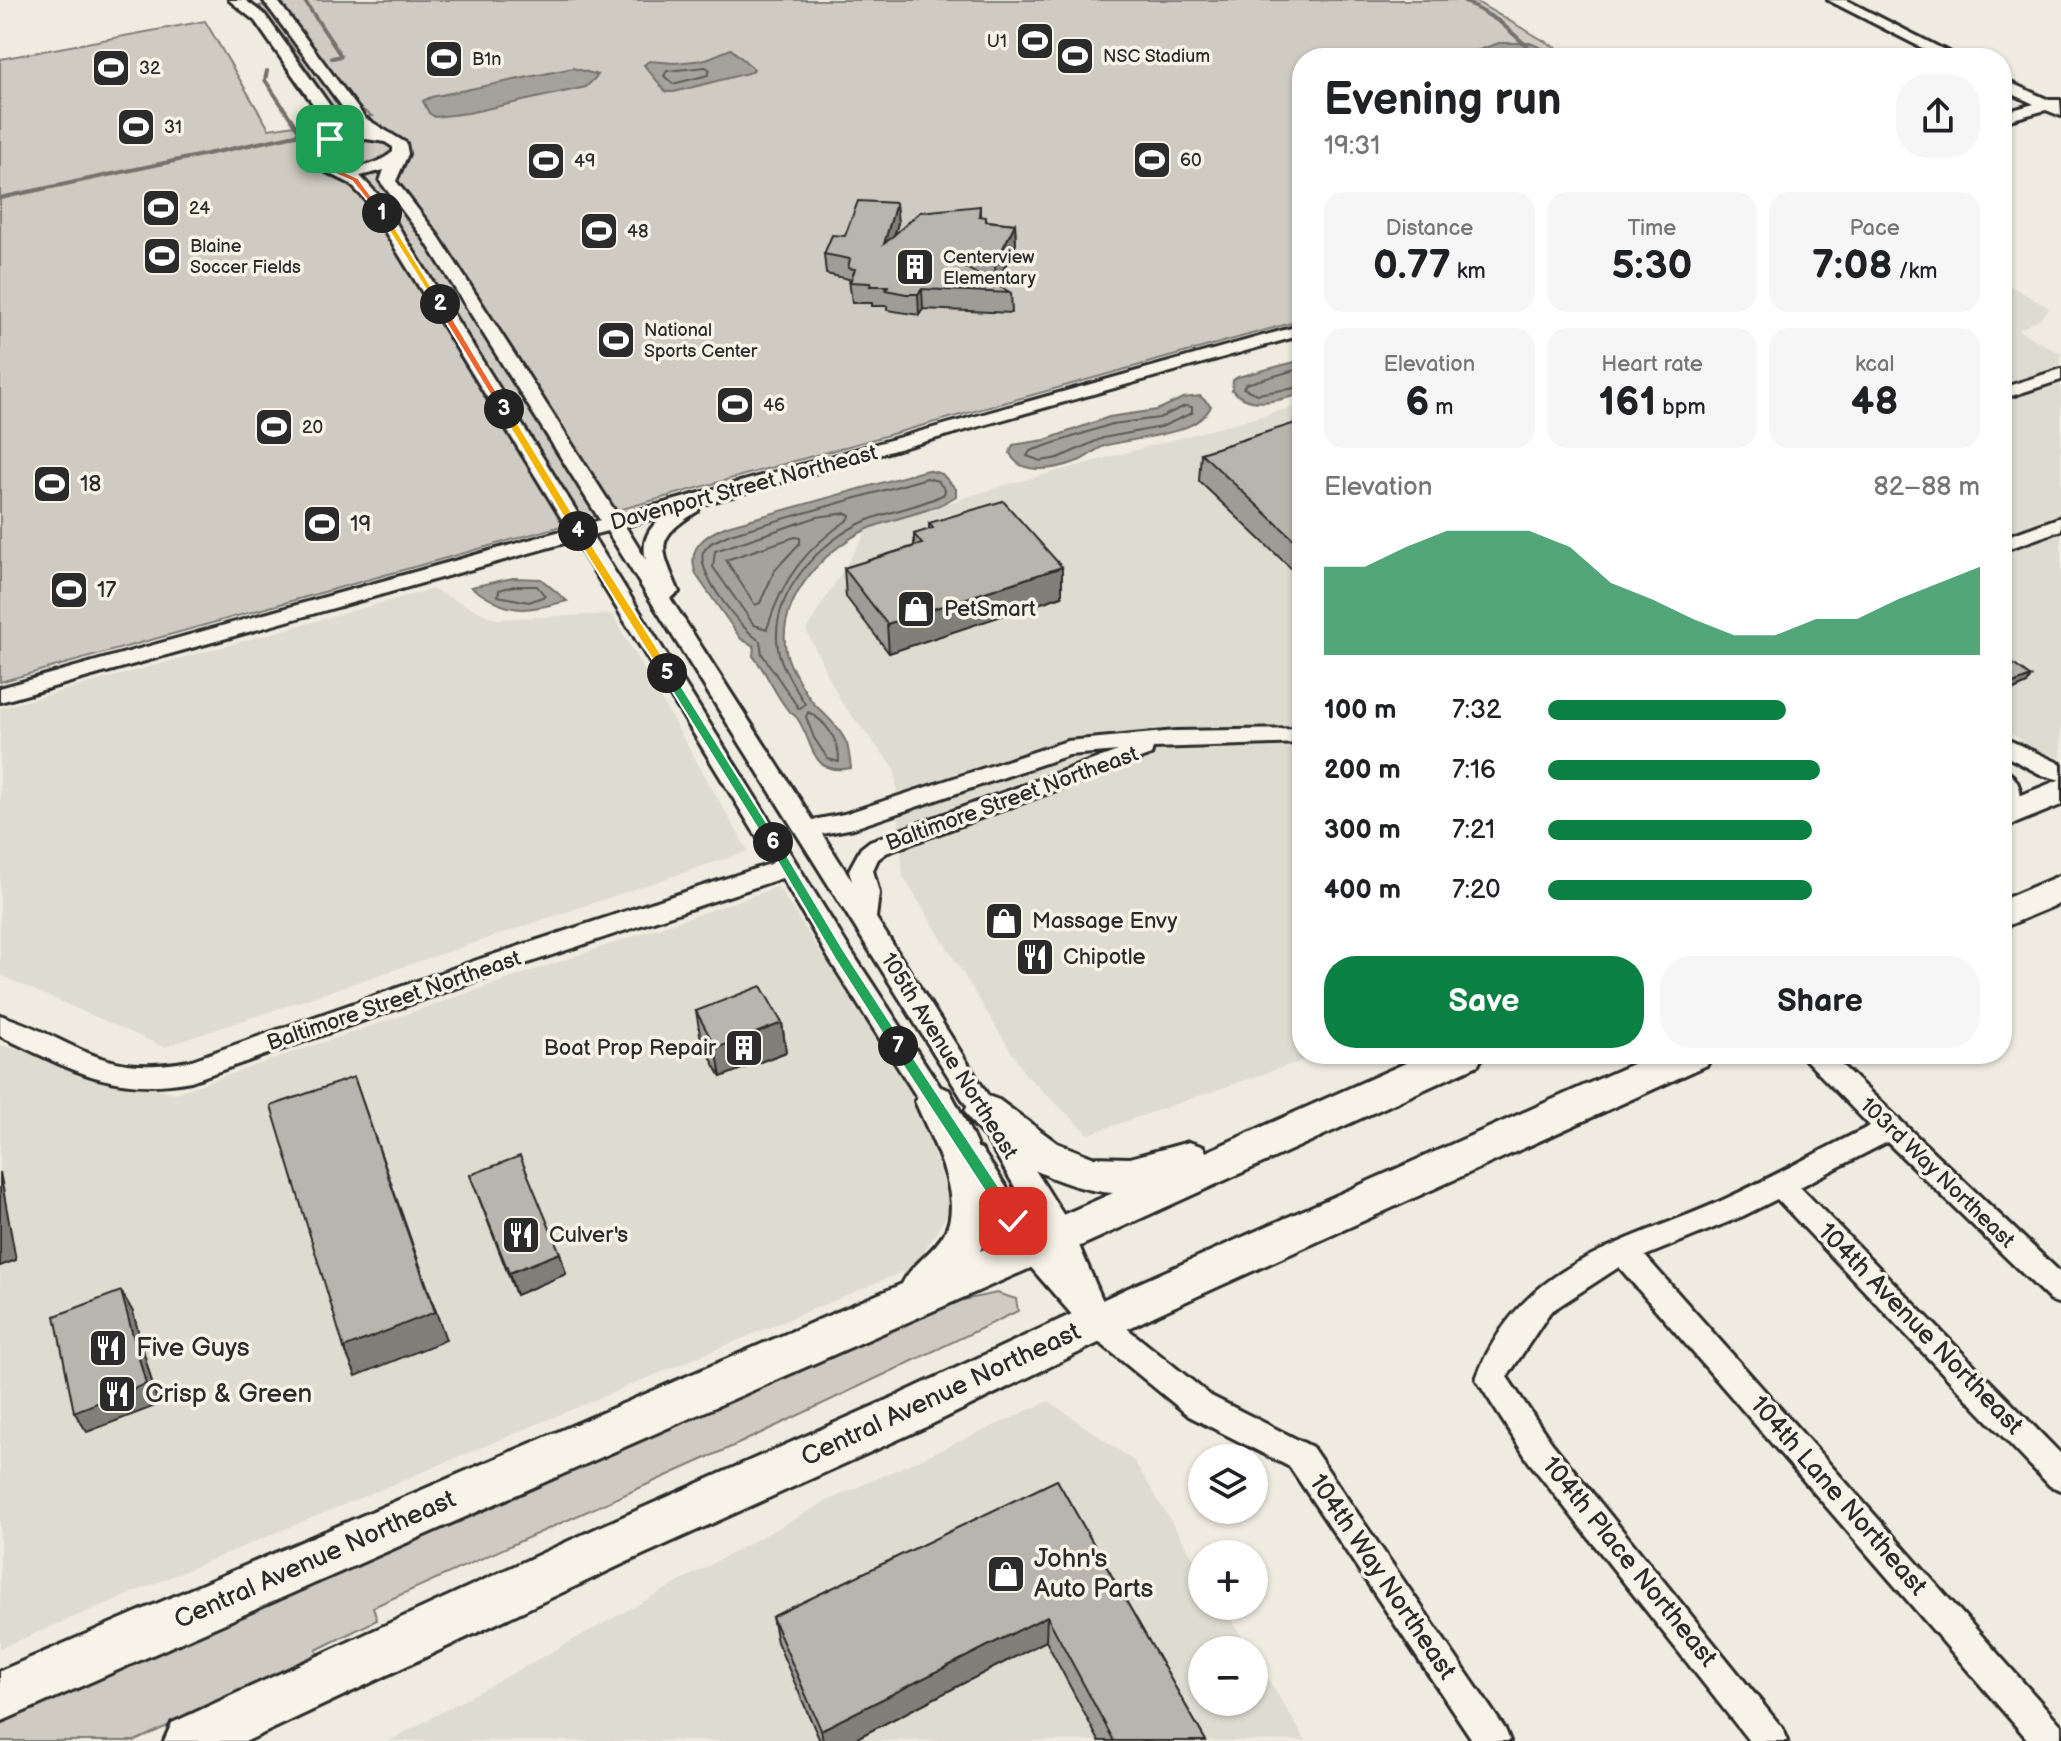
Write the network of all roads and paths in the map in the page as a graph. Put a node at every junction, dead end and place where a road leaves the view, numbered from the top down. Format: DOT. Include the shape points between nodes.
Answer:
graph roads {
  1 [pos="236,0"];
  2 [pos="270,0"];
  3 [pos="1835,0"];
  4 [pos="1933,48"];
  5 [pos="2012,87"];
  6 [pos="2056,106"];
  7 [pos="2012,116"];
  8 [pos="387,137"];
  9 [pos="328,144"];
  10 [pos="397,158"];
  11 [pos="339,172"];
  12 [pos="1292,333"];
  13 [pos="2061,374"];
  14 [pos="2012,391"];
  15 [pos="732,489"];
  16 [pos="612,523"];
  17 [pos="2061,523"];
  18 [pos="579,533"];
  19 [pos="2012,541"];
  20 [pos="700,664"];
  21 [pos="0,695"];
  22 [pos="1292,736"];
  23 [pos="1176,738"];
  24 [pos="2012,749"];
  25 [pos="2061,772"];
  26 [pos="2061,791"];
  27 [pos="2012,812"];
  28 [pos="805,829"];
  29 [pos="788,867"];
  30 [pos="2061,888"];
  31 [pos="2012,910"];
  32 [pos="863,920"];
  33 [pos="0,1025"];
  34 [pos="1441,1064"];
  35 [pos="1671,1064"];
  36 [pos="1823,1064"];
  37 [pos="935,1101"];
  38 [pos="985,1111"];
  39 [pos="1890,1128"];
  40 [pos="1272,1139"];
  41 [pos="1779,1183"];
  42 [pos="1046,1241"];
  43 [pos="1624,1252"];
  44 [pos="2061,1292"];
  45 [pos="894,1307"];
  46 [pos="1097,1323"];
  47 [pos="2061,1476"];
  48 [pos="0,1697"];
  49 [pos="190,1741"];
  50 [pos="1493,1741"];
  51 [pos="1771,1741"];
  52 [pos="2052,1741"];
  1 -- 9 [label="street, 105th Avenue Northeast" via="260,18 335,124"];
  2 -- 8 [label="street, 105th Avenue Northeast" via="360,121"];
  3 -- 4 [label="street"];
  5 -- 6 [label="street"];
  6 -- 7 [label="street"];
  8 -- 9 [label="street" via="352,136"];
  8 -- 10 [label="street, 105th Avenue Northeast" via="401,146"];
  9 -- 11 [label="street, 105th Avenue Northeast" via="319,150 318,164"];
  10 -- 11 [label="street" via="366,171"];
  10 -- 16 [label="street, 105th Avenue Northeast" via="388,181 431,237"];
  11 -- 18 [label="street, 105th Avenue Northeast" via="371,196"];
  12 -- 15 [label="street, Davenport Street Northeast"];
  13 -- 14 [label="street"];
  15 -- 16 [label="street, Davenport Street Northeast"];
  15 -- 20 [label="street" via="671,519 653,538 651,552"];
  16 -- 18 [label="street, Davenport Street Northeast"];
  16 -- 20 [label="street, 105th Avenue Northeast"];
  17 -- 19 [label="street"];
  18 -- 21 [label="street, Davenport Street Northeast"];
  18 -- 29 [label="street, 105th Avenue Northeast"];
  20 -- 28 [label="street, 105th Avenue Northeast"];
  22 -- 23 [label="street, Baltimore Street Northeast"];
  23 -- 28 [label="street, Baltimore Street Northeast" via="1067,748 854,820"];
  23 -- 32 [label="street, Baltimore Street Northeast" via="878,847 861,870 867,893"];
  24 -- 25 [label="street"];
  26 -- 27 [label="highway"];
  28 -- 32 [label="street, 105th Avenue Northeast"];
  29 -- 33 [label="street, Baltimore Street Northeast" via="191,1071 123,1075"];
  29 -- 37 [label="street, 105th Avenue Northeast"];
  30 -- 31 [label="highway"];
  32 -- 38 [label="street, 105th Avenue Northeast"];
  34 -- 40 [label="highway, Central Avenue Northeast"];
  35 -- 46 [label="highway, Central Avenue Northeast"];
  36 -- 39 [label="street, 103rd Way Northeast"];
  37 -- 42 [label="street, 105th Avenue Northeast"];
  37 -- 45 [label="highway" via="971,1187 974,1214 950,1263"];
  38 -- 40 [label="highway" via="1040,1153 1111,1176"];
  38 -- 42 [label="street, 105th Avenue Northeast"];
  39 -- 41 [label="street"];
  39 -- 44 [label="street, 103rd Way Northeast"];
  40 -- 42 [label="highway, Central Avenue Northeast"];
  41 -- 43 [label="street" via="1733,1208"];
  41 -- 47 [label="street, 104th Avenue Northeast"];
  42 -- 45 [label="highway, Central Avenue Northeast"];
  42 -- 46 [label="street, 105th Avenue Northeast"];
  43 -- 51 [label="street, 104th Place Northeast" via="1540,1303 1491,1379 1540,1452"];
  43 -- 52 [label="street, 104th Lane Northeast"];
  45 -- 48 [label="highway, Central Avenue Northeast"];
  46 -- 49 [label="highway, Central Avenue Northeast"];
  46 -- 50 [label="street, 104th Way Northeast" via="1200,1406 1301,1457"];
}
